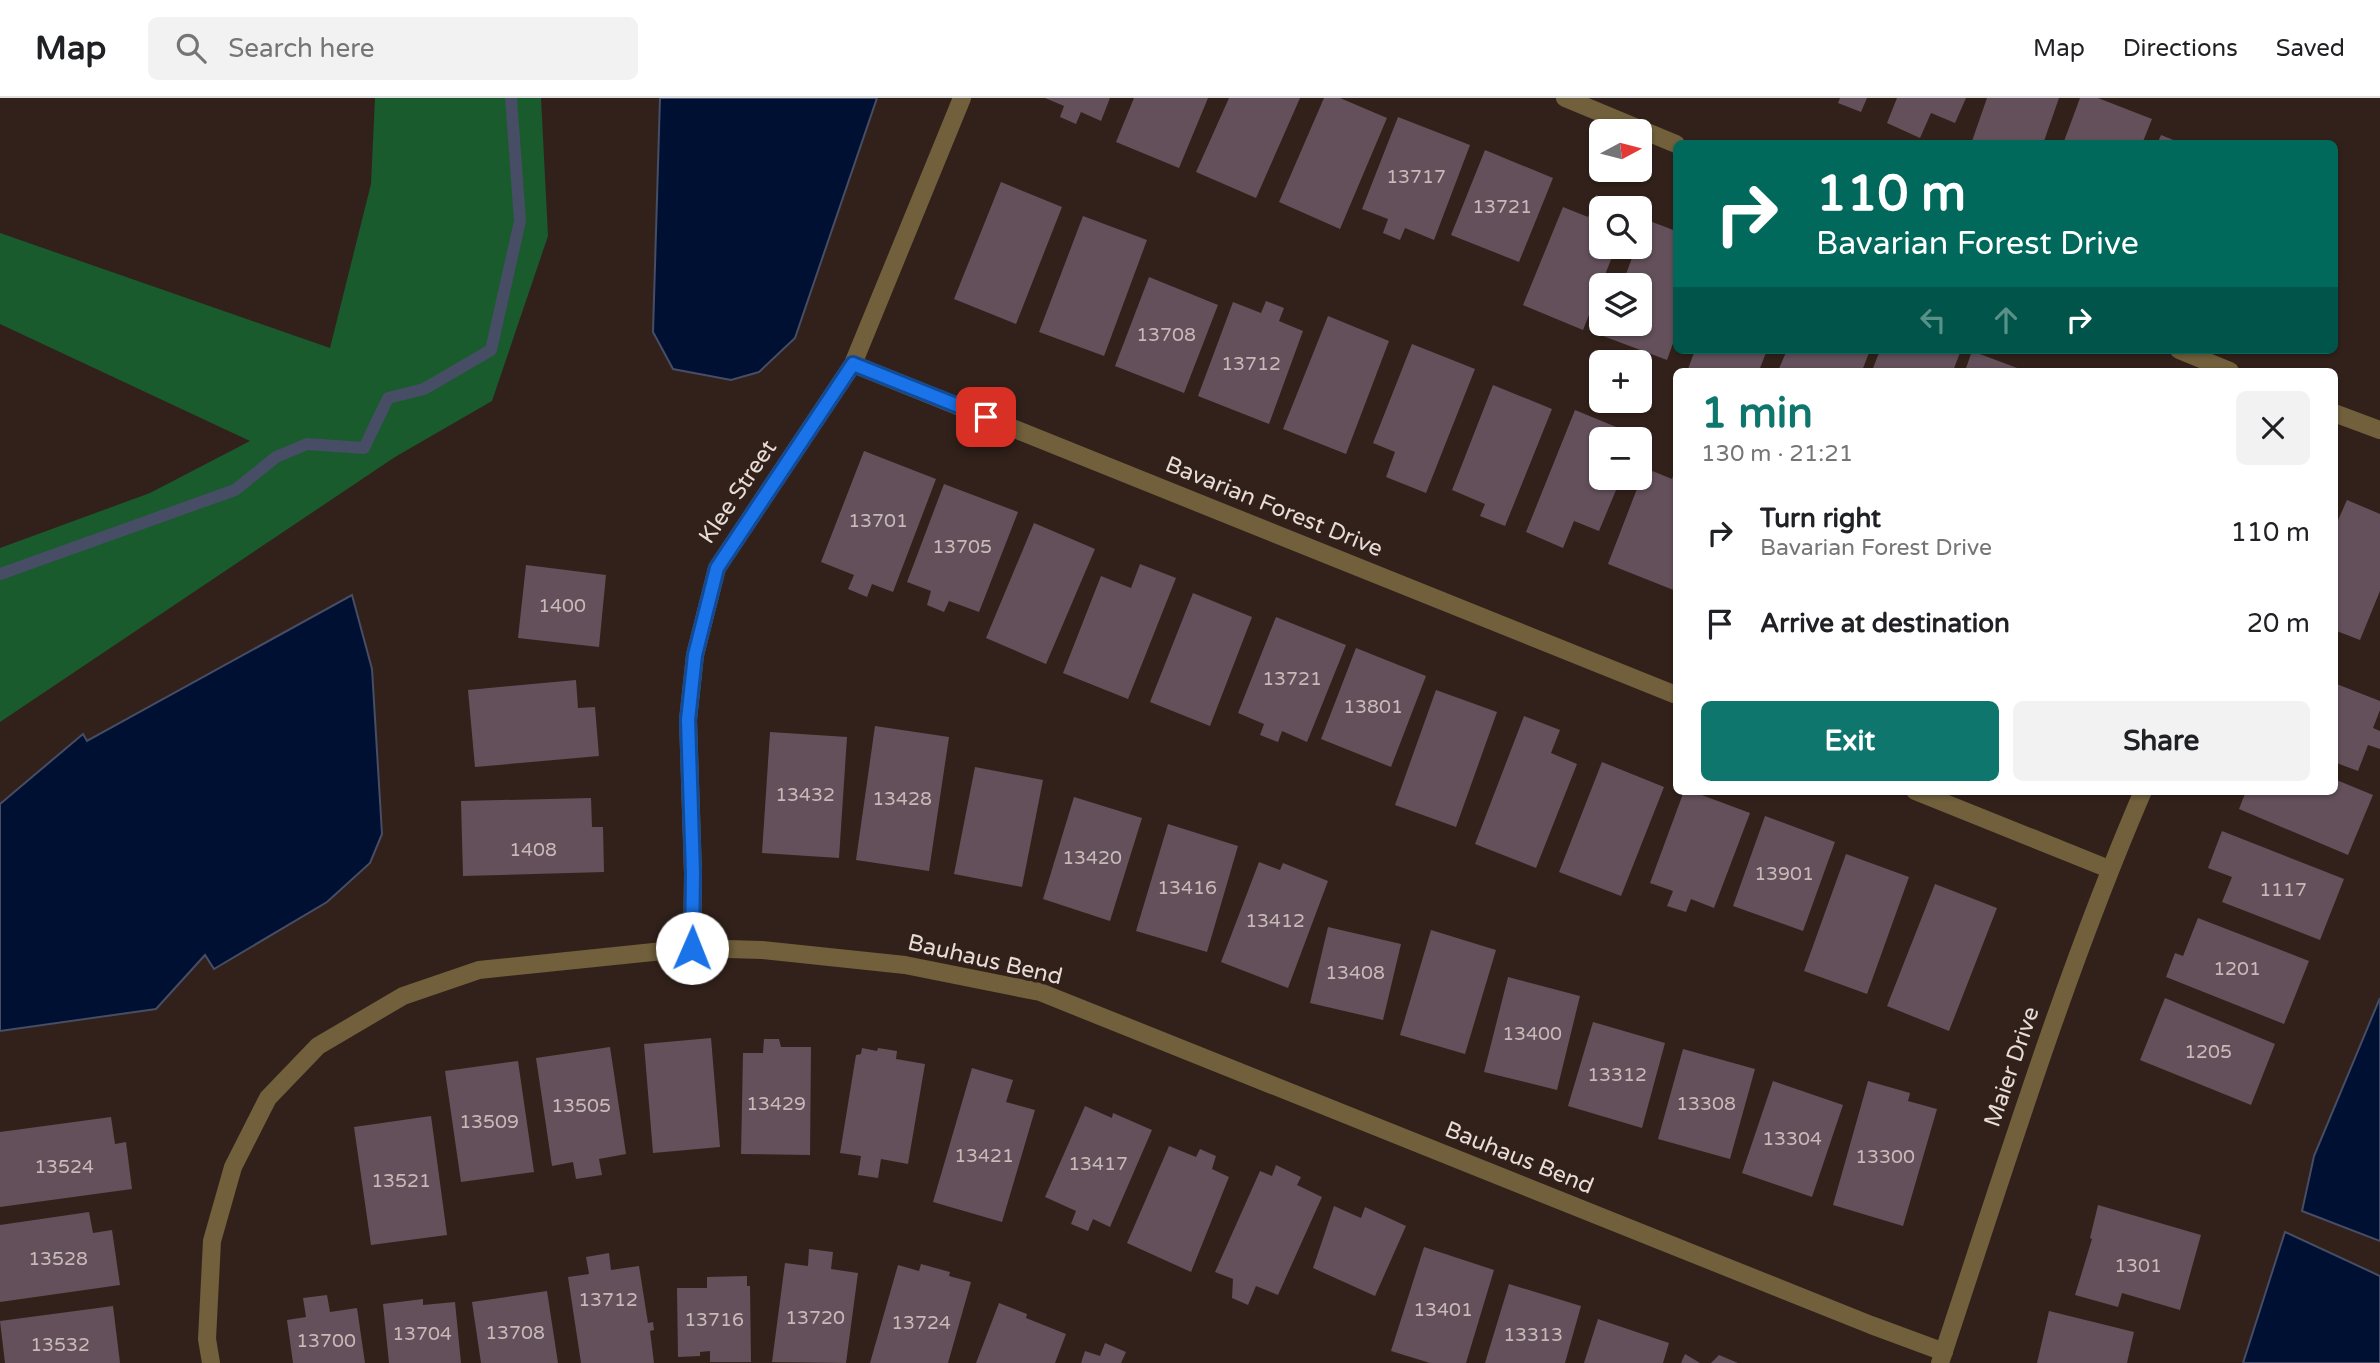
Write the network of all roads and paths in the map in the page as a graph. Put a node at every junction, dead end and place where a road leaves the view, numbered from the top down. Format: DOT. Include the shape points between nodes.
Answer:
graph roads {
  1 [pos="962,98"];
  2 [pos="1565,98"];
  3 [pos="1673,143"];
  4 [pos="2189,354"];
  5 [pos="853,364"];
  6 [pos="2223,368"];
  7 [pos="2338,414"];
  8 [pos="2380,430"];
  9 [pos="1673,694"];
  10 [pos="1925,795"];
  11 [pos="2141,795"];
  12 [pos="2109,869"];
  13 [pos="692,948"];
  14 [pos="1942,1358"];
  15 [pos="211,1363"];
  1 -- 5 [label="street, Klee Street"];
  2 -- 3 [label="street"];
  4 -- 6 [label="street"];
  5 -- 9 [label="street, Bavarian Forest Drive"];
  5 -- 13 [label="street, Klee Street" via="717,568 695,655 688,720"];
  7 -- 8 [label="street"];
  10 -- 12 [label="street"];
  11 -- 12 [label="street, Maier Drive"];
  12 -- 14 [label="street, Maier Drive" via="2015,1132"];
  13 -- 14 [label="street, Bauhaus Bend" via="762,950 905,965 1040,992 1858,1320"];
  13 -- 15 [label="street, Bauhaus Bend" via="479,970 403,996 318,1046 268,1098 233,1167 212,1241 207,1339"];
}
